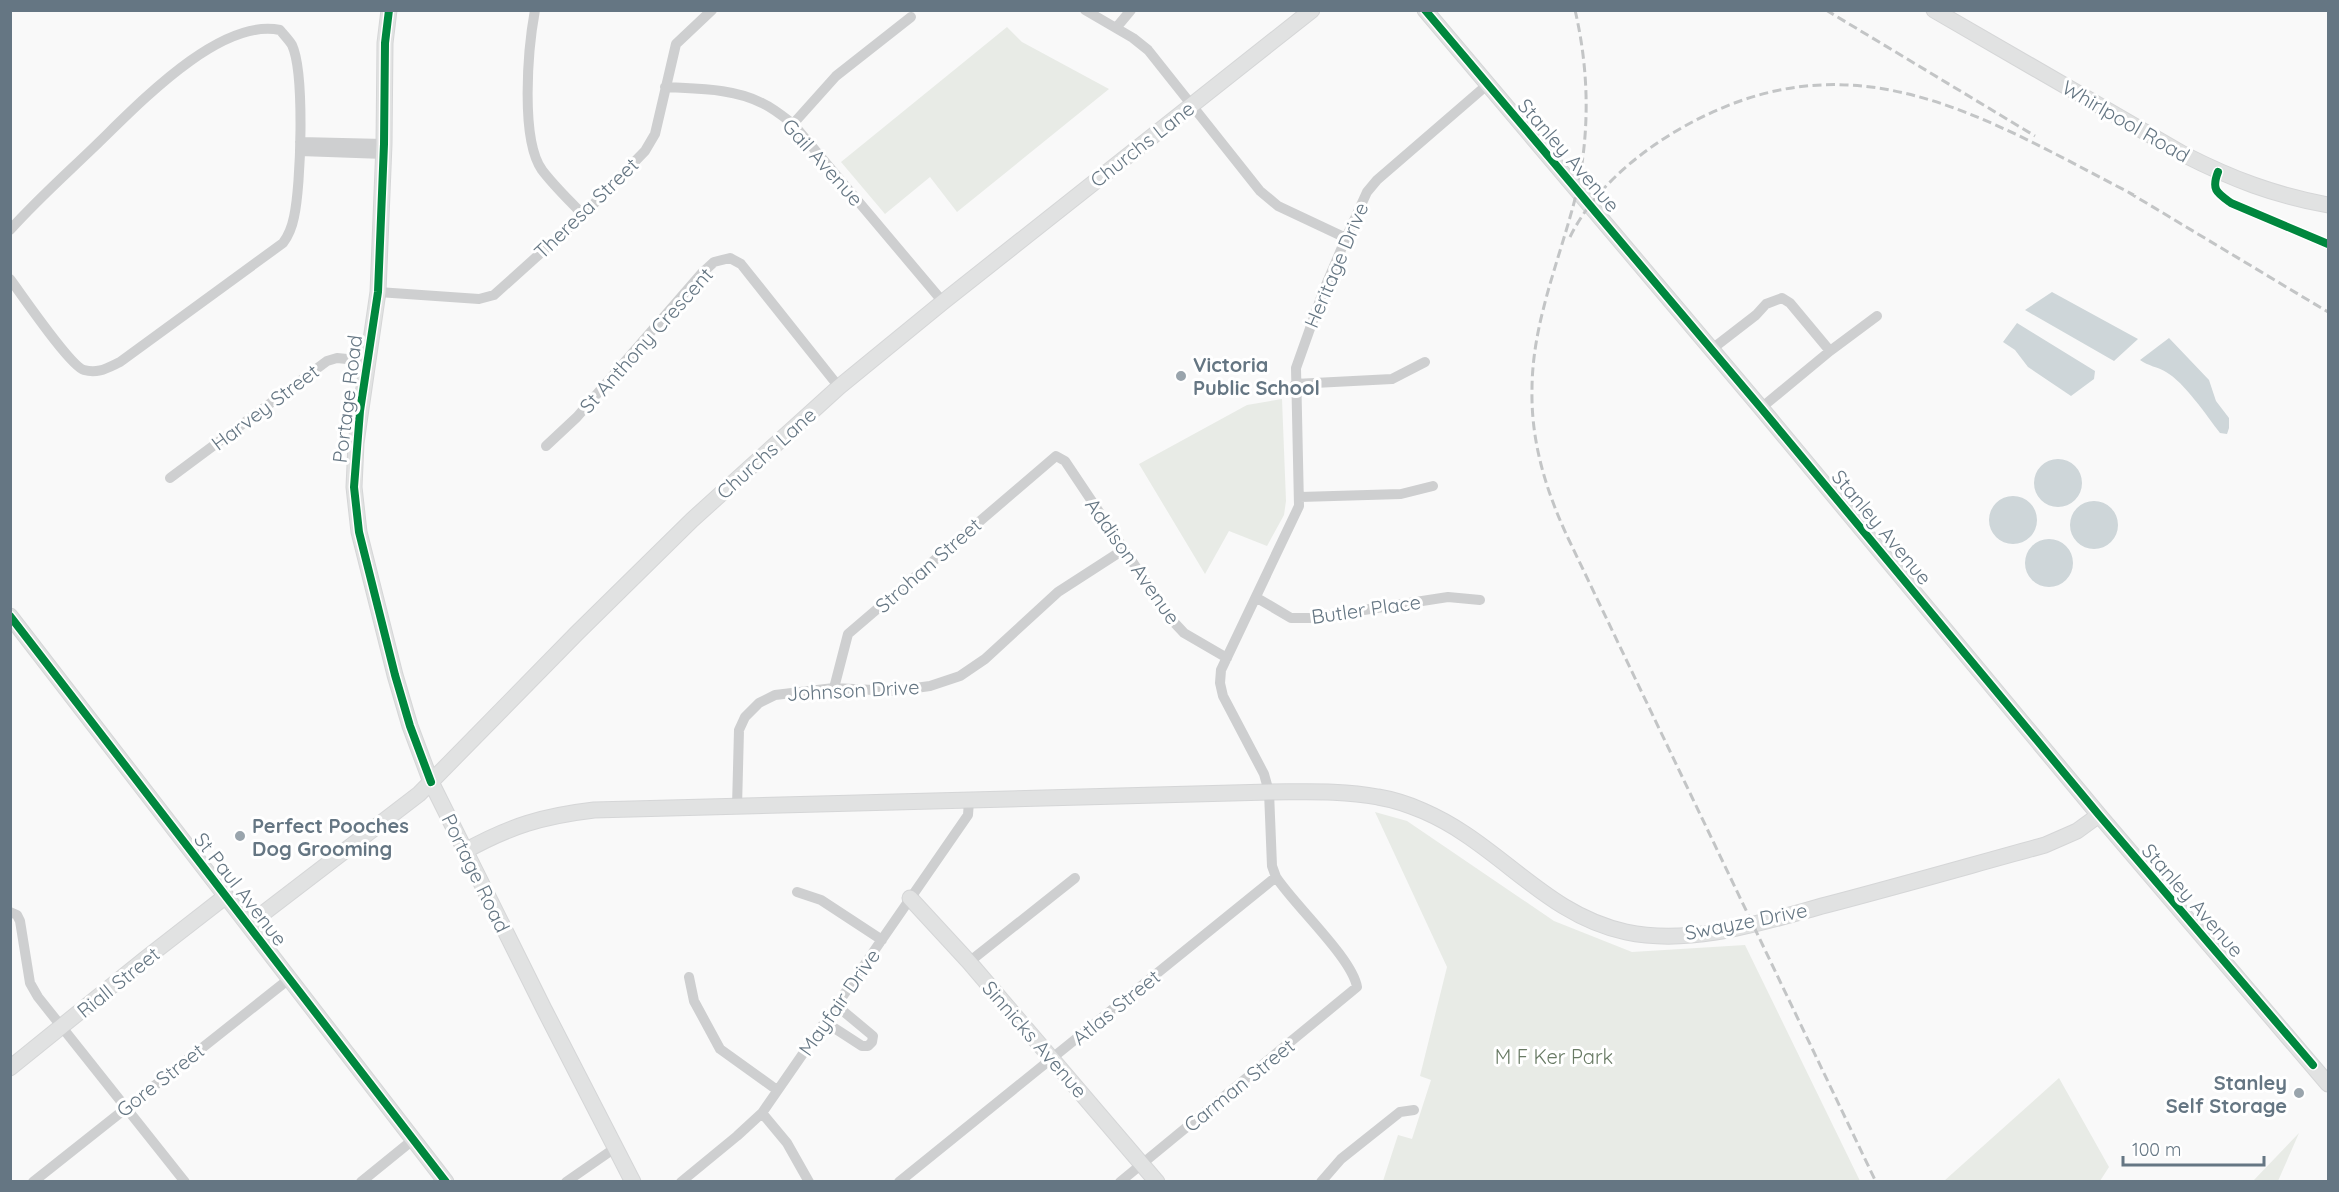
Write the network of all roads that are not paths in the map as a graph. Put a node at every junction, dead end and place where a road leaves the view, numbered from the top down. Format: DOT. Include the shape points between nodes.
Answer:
graph roads {
  1 [pos="389,10"];
  2 [pos="536,10"];
  3 [pos="712,10"];
  4 [pos="1085,10"];
  5 [pos="1131,10"];
  6 [pos="1312,10"];
  7 [pos="1425,10"];
  8 [pos="1934,10"];
  9 [pos="911,17"];
  10 [pos="1116,28"];
  11 [pos="1487,85"];
  12 [pos="665,87"];
  13 [pos="1192,104"];
  14 [pos="793,124"];
  15 [pos="300,146"];
  16 [pos="384,149"];
  17 [pos="2328,205"];
  18 [pos="583,215"];
  19 [pos="10,230"];
  20 [pos="1346,238"];
  21 [pos="10,279"];
  22 [pos="378,292"];
  23 [pos="943,302"];
  24 [pos="1877,315"];
  25 [pos="1712,349"];
  26 [pos="1830,351"];
  27 [pos="367,361"];
  28 [pos="1425,362"];
  29 [pos="1295,384"];
  30 [pos="839,387"];
  31 [pos="1761,408"];
  32 [pos="546,446"];
  33 [pos="1050,459"];
  34 [pos="170,478"];
  35 [pos="1433,486"];
  36 [pos="1300,497"];
  37 [pos="1123,550"];
  38 [pos="1257,598"];
  39 [pos="1480,600"];
  40 [pos="10,616"];
  41 [pos="1227,658"];
  42 [pos="834,688"];
  43 [pos="431,782"];
  44 [pos="1269,792"];
  45 [pos="969,801"];
  46 [pos="737,807"];
  47 [pos="2099,815"];
  48 [pos="465,851"];
  49 [pos="1276,877"];
  50 [pos="1075,878"];
  51 [pos="797,892"];
  52 [pos="226,896"];
  53 [pos="910,898"];
  54 [pos="11,912"];
  55 [pos="248,925"];
  56 [pos="882,940"];
  57 [pos="969,962"];
  58 [pos="689,977"];
  59 [pos="289,979"];
  60 [pos="837,1006"];
  61 [pos="825,1022"];
  62 [pos="62,1027"];
  63 [pos="1053,1059"];
  64 [pos="10,1068"];
  65 [pos="2328,1084"];
  66 [pos="777,1090"];
  67 [pos="126,1107"];
  68 [pos="1414,1110"];
  69 [pos="762,1113"];
  70 [pos="414,1140"];
  71 [pos="615,1148"];
  72 [pos="1142,1164"];
  73 [pos="33,1182"];
  74 [pos="185,1182"];
  75 [pos="361,1182"];
  76 [pos="446,1182"];
  77 [pos="566,1182"];
  78 [pos="633,1182"];
  79 [pos="681,1182"];
  80 [pos="808,1182"];
  81 [pos="899,1182"];
  82 [pos="1120,1182"];
  83 [pos="1157,1182"];
  84 [pos="1321,1182"];
  1 -- 16 [label="street, Portage Road"];
  2 -- 18 [label="street" via="527,102 531,143 541,169"];
  3 -- 12 [label="street, Theresa Street" via="676,44"];
  4 -- 10 [label="street"];
  5 -- 10 [label="street"];
  6 -- 13 [label="street, Churchs Lane"];
  7 -- 11 [label="street, Stanley Avenue"];
  8 -- 17 [label="street, Whirlpool Road" via="2218,172 2295,199"];
  9 -- 14 [label="street" via="836,76"];
  10 -- 13 [label="street" via="1148,50"];
  11 -- 20 [label="street, Heritage Drive" via="1377,180 1367,192"];
  11 -- 25 [label="street, Stanley Avenue"];
  12 -- 14 [label="street, Gail Avenue" via="717,90 762,102"];
  12 -- 18 [label="street, Theresa Street" via="655,134 645,151"];
  13 -- 20 [label="street" via="1260,191 1278,206"];
  13 -- 23 [label="street, Churchs Lane"];
  14 -- 23 [label="street, Gail Avenue"];
  15 -- 16 [label="street"];
  15 -- 19 [label="street" via="300,84 292,46 280,30 250,30 208,49 179,68"];
  15 -- 21 [label="street" via="294,215 290,234 283,243 120,362 97,372 81,370"];
  16 -- 22 [label="street, Portage Road"];
  18 -- 22 [label="street, Theresa Street" via="494,295 479,299"];
  20 -- 29 [label="street, Heritage Drive" via="1303,345"];
  22 -- 27 [label="street, Portage Road"];
  23 -- 30 [label="street, Churchs Lane"];
  24 -- 26 [label="street"];
  25 -- 26 [label="street" via="1766,304 1782,298"];
  25 -- 31 [label="street, Stanley Avenue"];
  26 -- 31 [label="street"];
  27 -- 34 [label="street, Harvey Street" via="327,361"];
  27 -- 43 [label="street, Portage Road" via="356,443 354,487 359,532 401,695"];
  28 -- 29 [label="street" via="1392,379"];
  29 -- 36 [label="street, Heritage Drive"];
  30 -- 32 [label="street, St Anthony Crescent" via="741,264 730,258 714,262 701,274 577,417"];
  30 -- 43 [label="street, Churchs Lane" via="692,520"];
  31 -- 47 [label="street, Stanley Avenue"];
  33 -- 37 [label="street, Addison Avenue" via="1056,456 1065,461"];
  33 -- 42 [label="street, Strohan Street" via="848,634"];
  35 -- 36 [label="street" via="1401,494"];
  36 -- 38 [label="street, Heritage Drive"];
  37 -- 41 [label="street, Addison Avenue" via="1177,627"];
  37 -- 42 [label="street, Johnson Drive" via="1058,592 985,659 960,676 930,686 893,691"];
  38 -- 39 [label="street, Butler Place" via="1291,618 1448,597"];
  38 -- 41 [label="street, Heritage Drive"];
  40 -- 52 [label="street, St Paul Avenue"];
  41 -- 44 [label="street, Heritage Drive" via="1221,670 1223,696 1264,774"];
  42 -- 46 [label="street, Johnson Drive" via="776,695 745,717 739,730"];
  43 -- 48 [label="street, Portage Road"];
  43 -- 55 [label="street, Churchs Lane"];
  44 -- 45 [label="street, Swayze Drive"];
  44 -- 47 [label="street, Swayze Drive" via="1379,797 1430,815 1466,835 1560,906 1600,924 1653,935 1714,932 1845,900 2045,845 2077,831"];
  44 -- 49 [label="street, Heritage Drive" via="1272,866"];
  45 -- 46 [label="street, Swayze Drive"];
  45 -- 53 [label="street, Mayfair Drive" via="968,815"];
  46 -- 48 [label="street, Swayze Drive" via="594,810 531,820"];
  47 -- 65 [label="street, Stanley Avenue"];
  48 -- 71 [label="street, Portage Road"];
  49 -- 63 [label="street, Atlas Street"];
  49 -- 72 [label="street, Carman Street" via="1341,957 1357,987"];
  50 -- 57 [label="street"];
  51 -- 56 [label="street" via="821,900"];
  52 -- 55 [label="street, St Paul Avenue"];
  52 -- 62 [label="street, Riall Street"];
  53 -- 56 [label="street, Mayfair Drive"];
  53 -- 57 [label="street, Sinnicks Avenue"];
  54 -- 62 [label="street" via="20,921 30,983"];
  55 -- 59 [label="street, St Paul Avenue"];
  56 -- 60 [label="street, Mayfair Drive"];
  57 -- 63 [label="street, Sinnicks Avenue"];
  58 -- 66 [label="street" via="694,1001 720,1049"];
  59 -- 67 [label="street, Gore Street"];
  59 -- 70 [label="street, St Paul Avenue"];
  60 -- 61 [label="street, Mayfair Drive"];
  60 -- 61 [label="street" via="869,1030 872,1042 862,1046"];
  61 -- 66 [label="street, Mayfair Drive"];
  62 -- 64 [label="street, Riall Street"];
  62 -- 67 [label="street"];
  63 -- 72 [label="street, Sinnicks Avenue"];
  63 -- 81 [label="street, Atlas Street"];
  66 -- 69 [label="street, Mayfair Drive"];
  67 -- 73 [label="street, Gore Street"];
  67 -- 74 [label="street"];
  68 -- 84 [label="street" via="1400,1112 1341,1159"];
  69 -- 79 [label="street, Mayfair Drive"];
  69 -- 80 [label="street" via="787,1143"];
  70 -- 75 [label="street"];
  70 -- 76 [label="street, St Paul Avenue"];
  71 -- 77 [label="street"];
  71 -- 78 [label="street, Portage Road"];
  72 -- 82 [label="street, Carman Street"];
  72 -- 83 [label="street, Sinnicks Avenue"];
}
